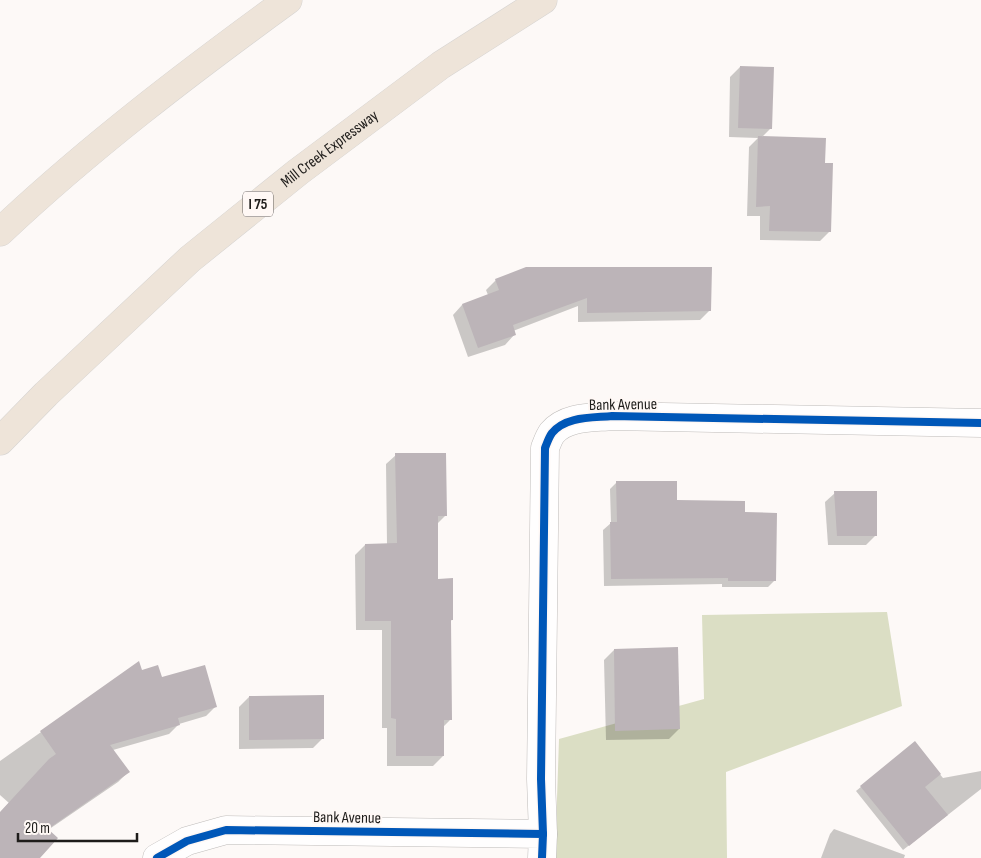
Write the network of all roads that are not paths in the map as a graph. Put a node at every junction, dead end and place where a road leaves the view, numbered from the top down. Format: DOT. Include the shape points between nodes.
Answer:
graph roads {
  1 [pos="288,0"];
  2 [pos="543,0"];
  3 [pos="0,232"];
  4 [pos="981,423"];
  5 [pos="0,441"];
  6 [pos="543,846"];
  7 [pos="157,858"];
  1 -- 3 [label="highway" via="135,116 38,196"];
  2 -- 5 [label="highway, Mill Creek Expressway / I 75" via="441,65 213,240 46,394"];
  4 -- 6 [label="street, Bank Avenue" via="612,416 576,420 561,425 551,434 545,448"];
  6 -- 7 [label="street, Bank Avenue" via="226,830 186,841"];
}
